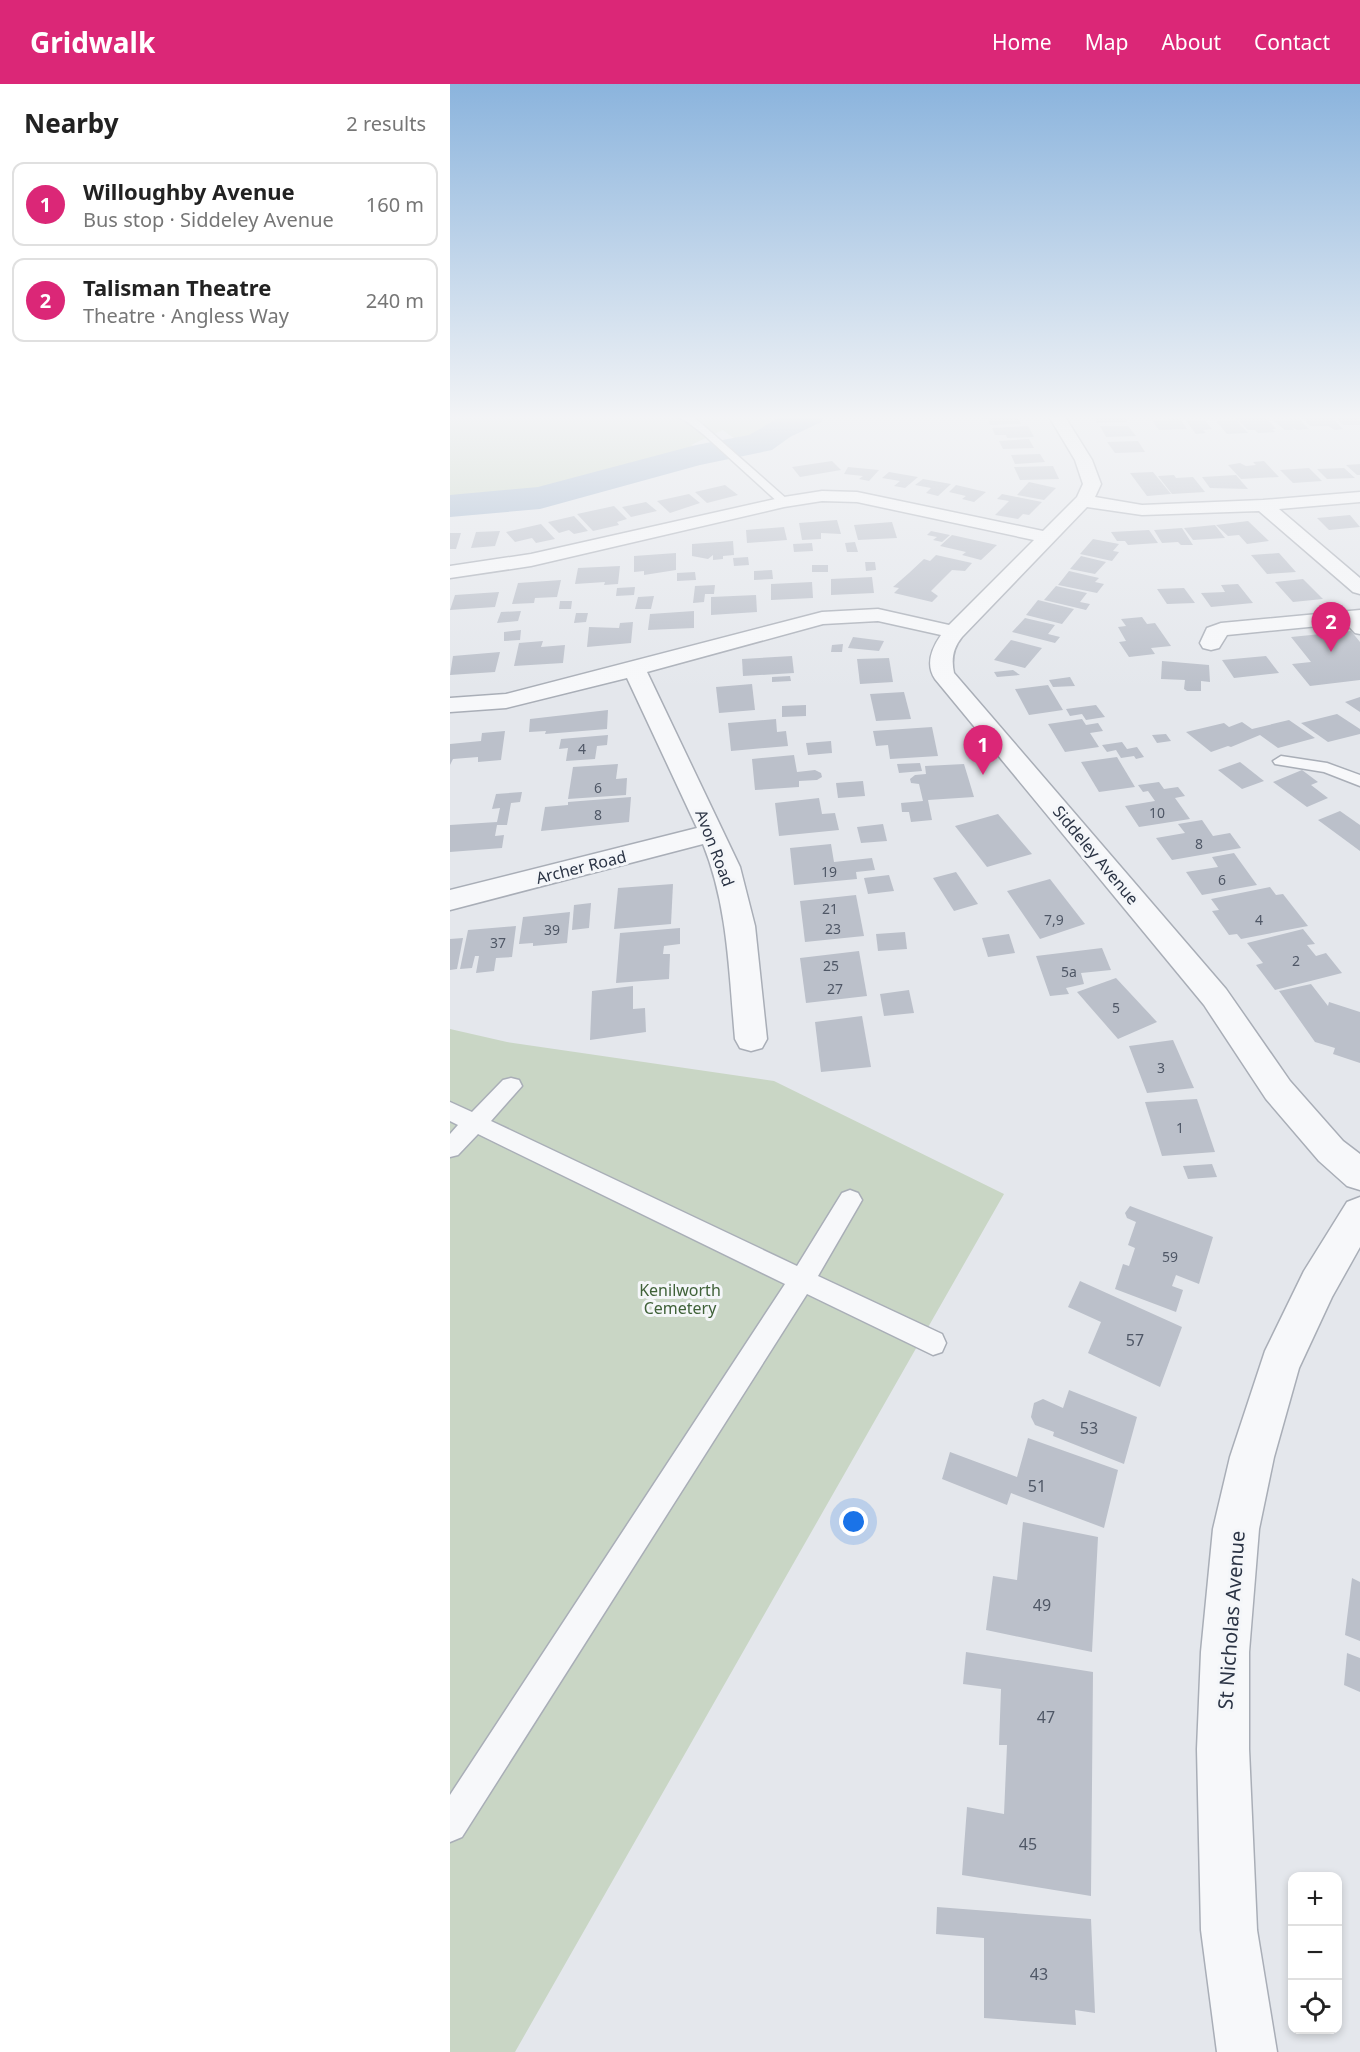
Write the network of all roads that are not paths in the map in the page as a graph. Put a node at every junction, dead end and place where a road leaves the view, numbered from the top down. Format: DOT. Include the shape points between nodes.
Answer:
graph roads {
  1 [pos="763,507"];
  2 [pos="905,507"];
  3 [pos="1077,507"];
  4 [pos="1121,507"];
  5 [pos="1218,507"];
  6 [pos="1265,507"];
  7 [pos="1047,537"];
  8 [pos="450,572"];
  9 [pos="1360,588"];
  10 [pos="1200,621"];
  11 [pos="1356,621"];
  12 [pos="954,632"];
  13 [pos="634,669"];
  14 [pos="450,705"];
  15 [pos="1281,761"];
  16 [pos="1360,781"];
  17 [pos="712,833"];
  18 [pos="450,900"];
  19 [pos="751,1039"];
  20 [pos="511,1086"];
  21 [pos="450,1111"];
  22 [pos="474,1123"];
  23 [pos="450,1148"];
  24 [pos="1360,1175"];
  25 [pos="850,1200"];
  26 [pos="1360,1213"];
  27 [pos="802,1280"];
  28 [pos="933,1343"];
  29 [pos="450,1825"];
  30 [pos="1248,2052"];
  1 -- 8 [label="street" via="531,560"];
  2 -- 7 [label="street"];
  3 -- 7 [label="street, Siddeley Avenue"];
  4 -- 5 [label="street" via="1142,510"];
  6 -- 9 [label="street"];
  7 -- 12 [label="street, Siddeley Avenue"];
  10 -- 11 [label="street" via="1216,636"];
  12 -- 13 [label="street" via="878,615 822,618"];
  12 -- 24 [label="street, Siddeley Avenue" via="941,652 943,674 1215,997 1278,1090 1331,1151"];
  13 -- 14 [label="street" via="506,701"];
  13 -- 17 [label="street, Avon Road"];
  15 -- 16 [label="lane" via="1327,768"];
  17 -- 18 [label="street, Archer Road"];
  17 -- 19 [label="street, Avon Road" via="726,867 740,926"];
  20 -- 22 [label="lane"];
  21 -- 22 [label="lane"];
  22 -- 23 [label="lane"];
  22 -- 27 [label="lane"];
  25 -- 27 [label="lane"];
  26 -- 30 [label="street, St Nicholas Avenue" via="1318,1284 1279,1365 1236,1528 1225,1652 1224,1749 1230,1930"];
  27 -- 28 [label="lane"];
  27 -- 29 [label="lane"];
}
